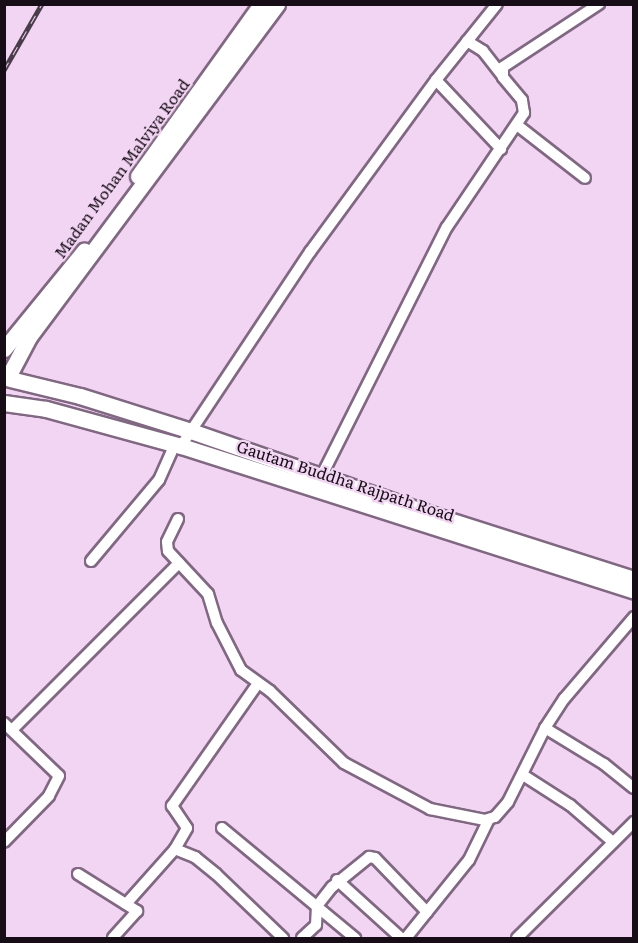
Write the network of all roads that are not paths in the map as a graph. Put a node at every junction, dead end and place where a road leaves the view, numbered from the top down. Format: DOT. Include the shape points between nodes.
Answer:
graph roads {
  1 [pos="261,4"];
  2 [pos="277,4"];
  3 [pos="498,4"];
  4 [pos="599,4"];
  5 [pos="467,41"];
  6 [pos="503,76"];
  7 [pos="436,80"];
  8 [pos="517,125"];
  9 [pos="501,149"];
  10 [pos="585,178"];
  11 [pos="4,349"];
  12 [pos="8,373"];
  13 [pos="4,402"];
  14 [pos="191,431"];
  15 [pos="178,445"];
  16 [pos="318,483"];
  17 [pos="178,519"];
  18 [pos="92,561"];
  19 [pos="179,563"];
  20 [pos="633,579"];
  21 [pos="633,591"];
  22 [pos="633,617"];
  23 [pos="258,683"];
  24 [pos="8,726"];
  25 [pos="545,728"];
  26 [pos="523,775"];
  27 [pos="633,788"];
  28 [pos="489,819"];
  29 [pos="633,822"];
  30 [pos="222,828"];
  31 [pos="4,842"];
  32 [pos="613,842"];
  33 [pos="175,849"];
  34 [pos="78,874"];
  35 [pos="337,880"];
  36 [pos="126,904"];
  37 [pos="317,906"];
  38 [pos="427,912"];
  39 [pos="113,939"];
  40 [pos="283,939"];
  41 [pos="302,939"];
  42 [pos="355,939"];
  43 [pos="401,939"];
  44 [pos="406,939"];
  45 [pos="518,939"];
  1 -- 11 [label="highway, Madan Mohan Malviya Road" via="89,244"];
  2 -- 12 [label="highway" via="29,338"];
  3 -- 5 [label="street"];
  4 -- 6 [label="street" via="512,59 503,67"];
  5 -- 6 [label="street" via="483,51"];
  5 -- 7 [label="street"];
  6 -- 8 [label="street" via="525,106"];
  7 -- 9 [label="street"];
  7 -- 14 [label="street" via="310,252"];
  8 -- 9 [label="street"];
  8 -- 10 [label="street"];
  9 -- 16 [label="street" via="447,227"];
  12 -- 13 [label="highway"];
  12 -- 14 [label="highway"];
  13 -- 15 [label="highway, Gautam Buddha Rajpath Road" via="45,409"];
  14 -- 15 [label="street"];
  14 -- 16 [label="highway"];
  15 -- 16 [label="highway, Gautam Buddha Rajpath Road"];
  15 -- 18 [label="street" via="159,480"];
  16 -- 20 [label="highway"];
  16 -- 21 [label="highway, Gautam Buddha Rajpath Road"];
  17 -- 19 [label="street" via="167,546"];
  19 -- 23 [label="street" via="208,594 238,664"];
  19 -- 24 [label="street"];
  22 -- 25 [label="street" via="564,699"];
  23 -- 28 [label="street" via="344,763 430,809"];
  23 -- 33 [label="street" via="172,806 187,828"];
  24 -- 31 [label="street" via="59,776 49,796"];
  25 -- 26 [label="street"];
  25 -- 27 [label="street" via="604,764"];
  26 -- 28 [label="street" via="500,813"];
  26 -- 32 [label="street" via="570,805"];
  28 -- 38 [label="street" via="469,860"];
  29 -- 32 [label="street"];
  30 -- 37 [label="street"];
  32 -- 45 [label="street"];
  33 -- 36 [label="street"];
  33 -- 40 [label="street" via="195,857 216,874"];
  34 -- 36 [label="street"];
  35 -- 37 [label="street"];
  35 -- 38 [label="street" via="372,857"];
  35 -- 43 [label="street"];
  36 -- 39 [label="street" via="136,911"];
  37 -- 41 [label="street" via="316,925"];
  37 -- 42 [label="street"];
  38 -- 44 [label="street"];
}
